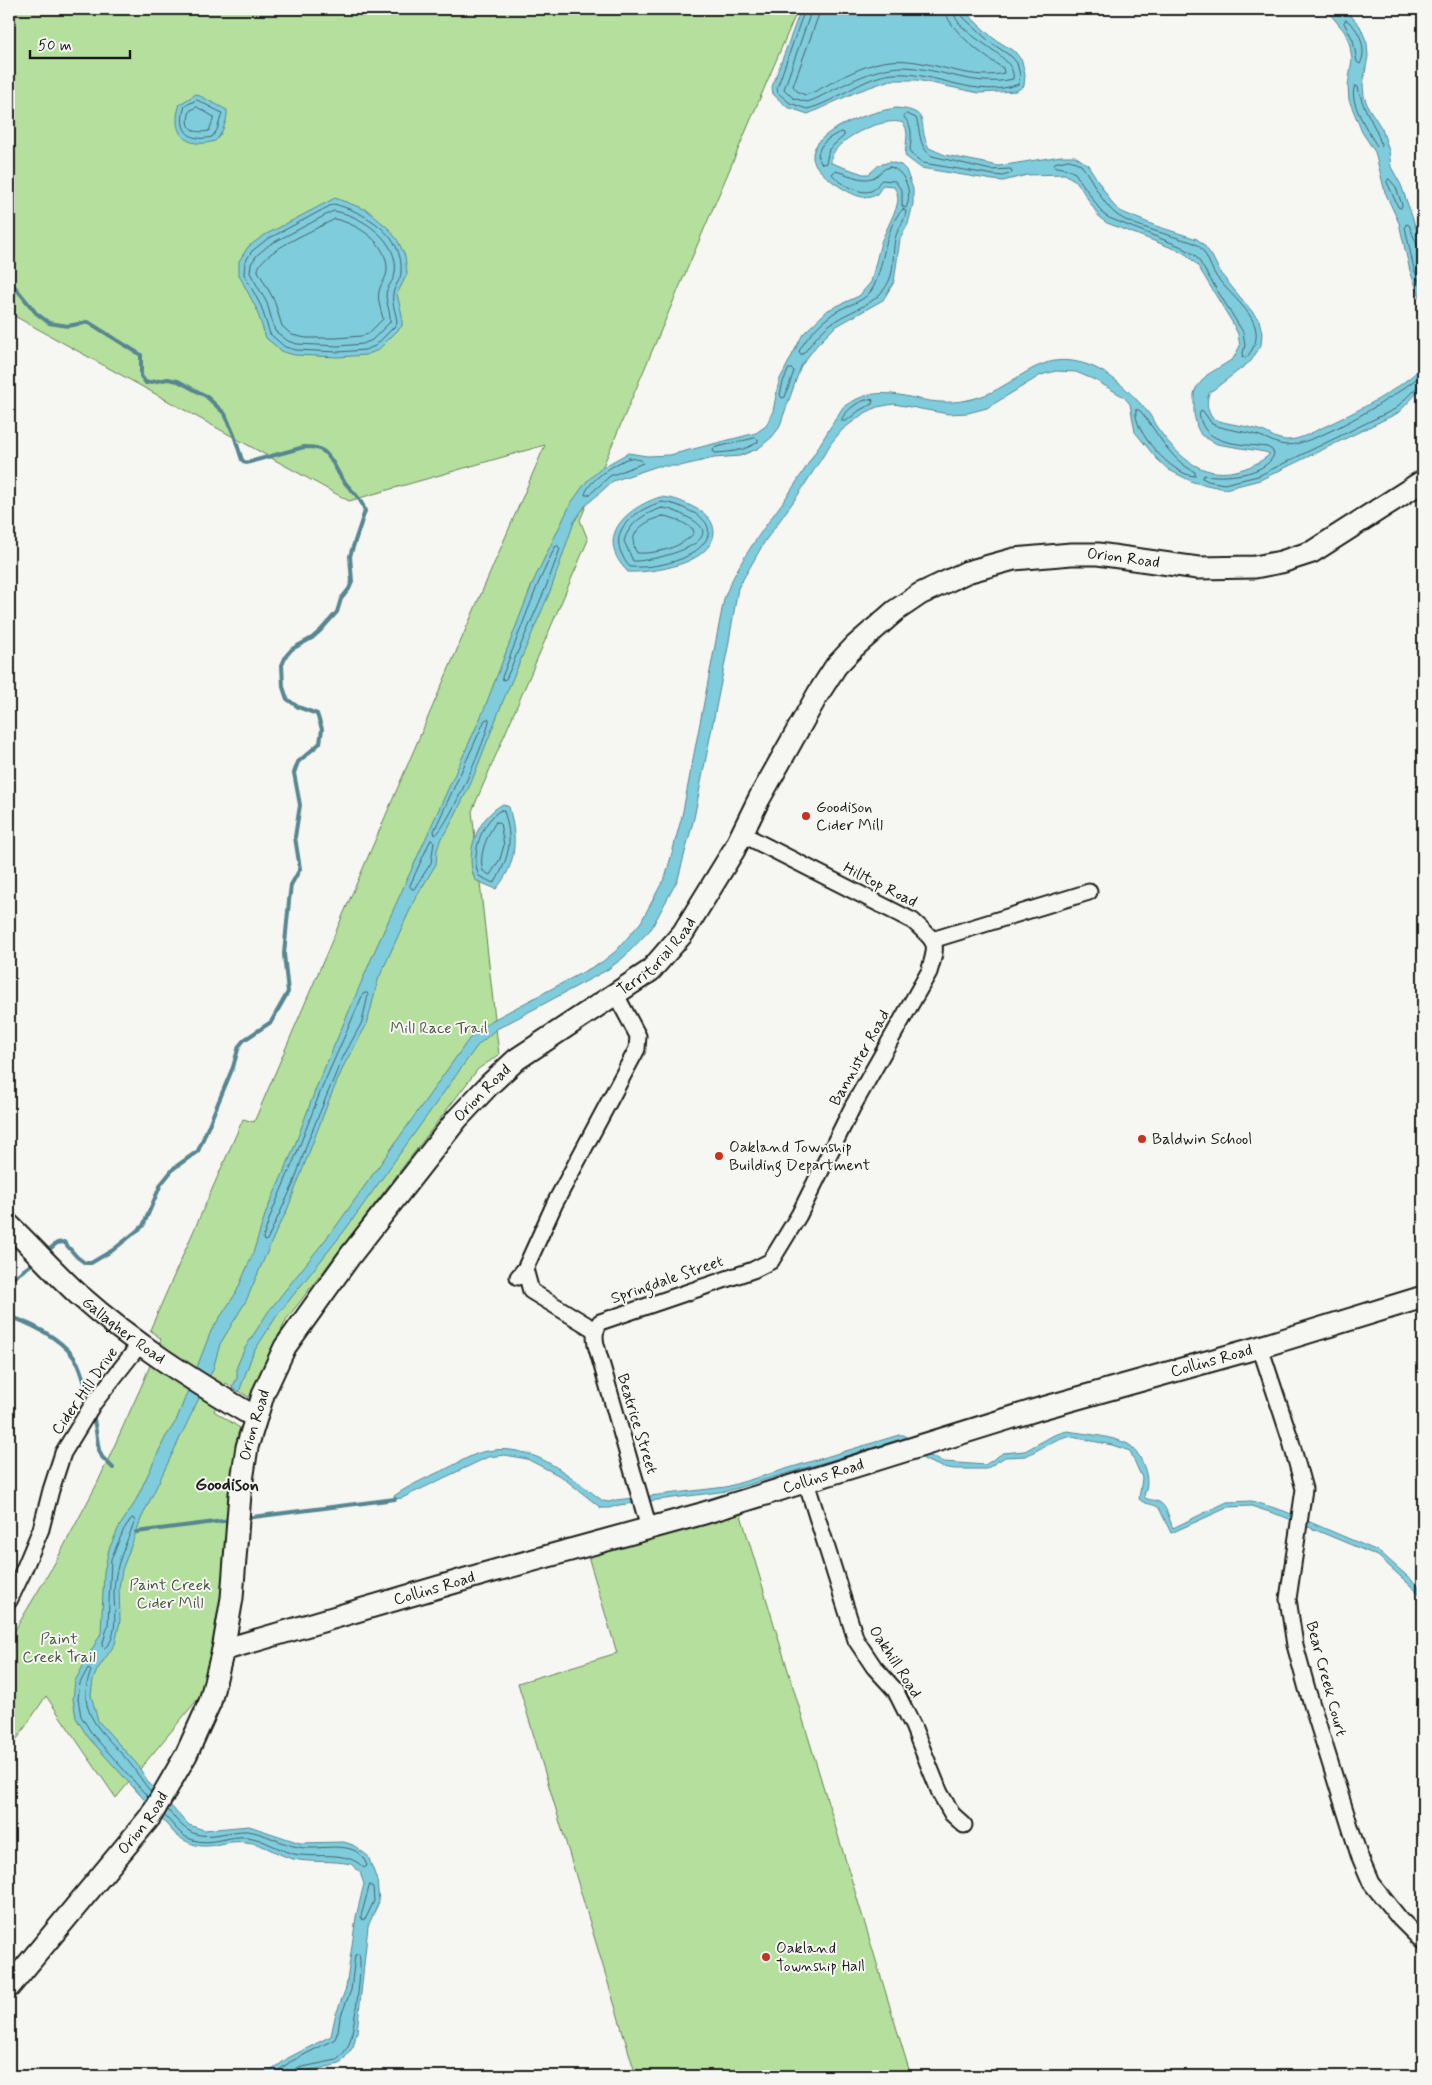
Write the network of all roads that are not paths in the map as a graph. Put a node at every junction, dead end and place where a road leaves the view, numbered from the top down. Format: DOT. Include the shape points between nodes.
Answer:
graph roads {
  1 [pos="1423,481"];
  2 [pos="836,666"];
  3 [pos="742,834"];
  4 [pos="1089,892"];
  5 [pos="932,940"];
  6 [pos="616,995"];
  7 [pos="810,1193"];
  8 [pos="9,1225"];
  9 [pos="1423,1297"];
  10 [pos="596,1330"];
  11 [pos="140,1344"];
  12 [pos="1260,1347"];
  13 [pos="255,1417"];
  14 [pos="806,1482"];
  15 [pos="649,1528"];
  16 [pos="9,1601"];
  17 [pos="223,1650"];
  18 [pos="964,1825"];
  19 [pos="1423,1942"];
  20 [pos="9,1987"];
  1 -- 2 [label="street, Orion Road" via="1312,552 1273,564 1198,568 1098,554 1071,554 1014,559 967,572 920,594 895,611"];
  2 -- 3 [label="street, Territorial Road" via="788,746"];
  3 -- 5 [label="street, Hilltop Road" via="913,921"];
  3 -- 6 [label="street, Territorial Road" via="683,933 650,971"];
  4 -- 5 [label="street"];
  5 -- 7 [label="street, Bannister Road" via="936,950 928,972 853,1106"];
  6 -- 10 [label="street, Territorial Road" via="638,1036 637,1048 521,1273 531,1291"];
  6 -- 13 [label="street, Orion Road" via="517,1059 457,1119 350,1256 285,1347"];
  7 -- 10 [label="street, Springdale Street" via="771,1261 600,1322"];
  8 -- 11 [label="street, Gallagher Road" via="79,1294"];
  9 -- 12 [label="street, Collins Road"];
  10 -- 15 [label="street, Beatrice Street" via="598,1354"];
  11 -- 13 [label="street, Gallagher Road" via="182,1374"];
  11 -- 16 [label="street, Cider Hill Drive" via="93,1404 63,1453 41,1529"];
  12 -- 14 [label="street, Collins Road" via="1047,1406"];
  12 -- 19 [label="street, Bear Creek Court" via="1304,1489 1288,1599 1304,1680 1371,1883"];
  13 -- 17 [label="street, Orion Road" via="240,1494 232,1598"];
  14 -- 15 [label="street, Collins Road"];
  14 -- 18 [label="street, Oakhill Road" via="856,1640 895,1690 940,1793 952,1814"];
  15 -- 17 [label="street, Collins Road"];
  17 -- 20 [label="street, Orion Road" via="210,1702 168,1788 150,1816"];
}
